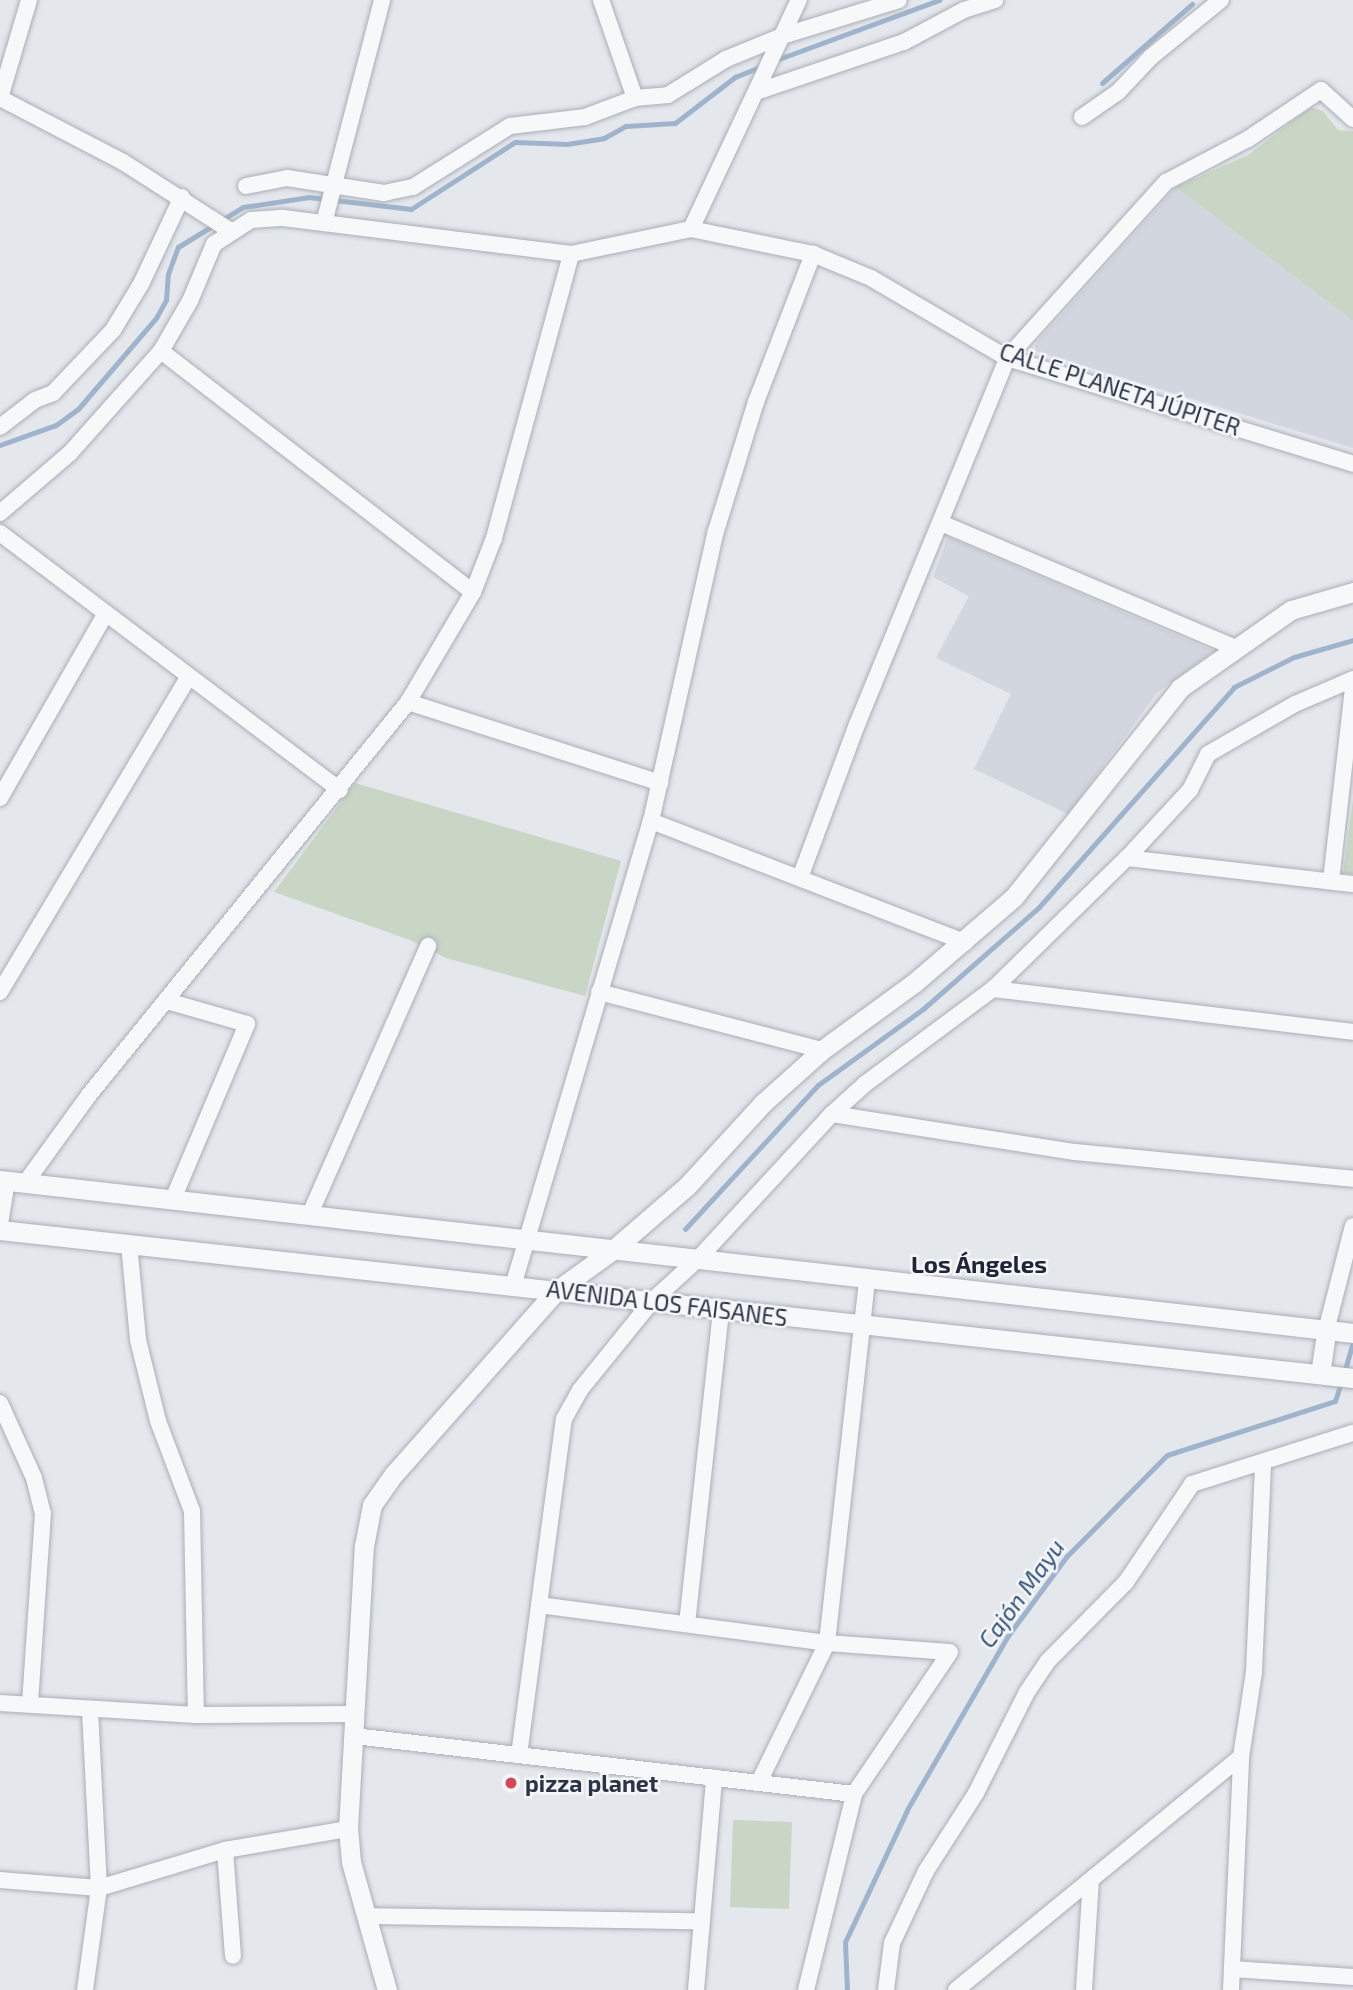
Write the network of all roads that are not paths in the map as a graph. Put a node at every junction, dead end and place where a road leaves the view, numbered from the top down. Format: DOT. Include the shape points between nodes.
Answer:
graph roads {
  1 [pos="29,0"];
  2 [pos="382,0"];
  3 [pos="601,0"];
  4 [pos="799,0"];
  5 [pos="899,0"];
  6 [pos="995,0"];
  7 [pos="1221,0"];
  8 [pos="782,36"];
  9 [pos="756,92"];
  10 [pos="0,98"];
  11 [pos="635,99"];
  12 [pos="1082,117"];
  13 [pos="1353,119"];
  14 [pos="333,184"];
  15 [pos="246,186"];
  16 [pos="182,197"];
  17 [pos="324,223"];
  18 [pos="691,229"];
  19 [pos="231,230"];
  20 [pos="571,254"];
  21 [pos="813,254"];
  22 [pos="161,351"];
  23 [pos="1007,358"];
  24 [pos="0,427"];
  25 [pos="1353,464"];
  26 [pos="0,513"];
  27 [pos="942,523"];
  28 [pos="0,533"];
  29 [pos="473,592"];
  30 [pos="1353,592"];
  31 [pos="106,613"];
  32 [pos="1233,647"];
  33 [pos="188,678"];
  34 [pos="1353,679"];
  35 [pos="1353,689"];
  36 [pos="408,702"];
  37 [pos="660,783"];
  38 [pos="340,790"];
  39 [pos="0,798"];
  40 [pos="651,821"];
  41 [pos="1127,858"];
  42 [pos="801,875"];
  43 [pos="1331,881"];
  44 [pos="1353,884"];
  45 [pos="965,942"];
  46 [pos="428,946"];
  47 [pos="993,989"];
  48 [pos="0,992"];
  49 [pos="599,992"];
  50 [pos="167,1001"];
  51 [pos="1353,1032"];
  52 [pos="822,1050"];
  53 [pos="832,1114"];
  54 [pos="1353,1179"];
  55 [pos="11,1181"];
  56 [pos="173,1199"];
  57 [pos="310,1214"];
  58 [pos="0,1224"];
  59 [pos="1353,1226"];
  60 [pos="0,1230"];
  61 [pos="526,1239"];
  62 [pos="129,1244"];
  63 [pos="614,1249"];
  64 [pos="698,1259"];
  65 [pos="867,1280"];
  66 [pos="513,1286"];
  67 [pos="556,1291"];
  68 [pos="652,1301"];
  69 [pos="721,1310"];
  70 [pos="863,1326"];
  71 [pos="1327,1327"];
  72 [pos="1350,1332"];
  73 [pos="1340,1377"];
  74 [pos="0,1404"];
  75 [pos="1353,1433"];
  76 [pos="1262,1463"];
  77 [pos="539,1605"];
  78 [pos="687,1624"];
  79 [pos="827,1643"];
  80 [pos="0,1703"];
  81 [pos="30,1703"];
  82 [pos="90,1709"];
  83 [pos="195,1714"];
  84 [pos="356,1714"];
  85 [pos="354,1737"];
  86 [pos="519,1755"];
  87 [pos="1241,1757"];
  88 [pos="714,1778"];
  89 [pos="759,1782"];
  90 [pos="853,1794"];
  91 [pos="348,1829"];
  92 [pos="225,1850"];
  93 [pos="0,1880"];
  94 [pos="1091,1880"];
  95 [pos="99,1888"];
  96 [pos="366,1916"];
  97 [pos="702,1921"];
  98 [pos="233,1956"];
  99 [pos="1232,1969"];
  100 [pos="1353,1977"];
  101 [pos="85,1990"];
  102 [pos="387,1990"];
  103 [pos="696,1990"];
  104 [pos="806,1990"];
  105 [pos="886,1990"];
  106 [pos="956,1990"];
  107 [pos="1084,1990"];
  108 [pos="1231,1990"];
  1 -- 10 [label="street"];
  2 -- 14 [label="street"];
  3 -- 11 [label="street"];
  4 -- 8 [label="street"];
  5 -- 8 [label="street"];
  6 -- 9 [label="street" via="964,10 904,42"];
  7 -- 12 [label="street" via="1151,57 1118,92"];
  8 -- 9 [label="street"];
  8 -- 11 [label="street" via="726,59 668,95"];
  9 -- 18 [label="street"];
  10 -- 16 [label="street"];
  11 -- 14 [label="street" via="584,117 510,126 413,187 384,193"];
  13 -- 23 [label="street" via="1321,90 1248,139 1166,182"];
  14 -- 15 [label="street" via="288,178"];
  14 -- 17 [label="street"];
  16 -- 19 [label="street"];
  16 -- 24 [label="street" via="141,284 113,330 53,393 35,400"];
  17 -- 19 [label="street, CALLE PLANETA JÚPITER" via="251,220"];
  17 -- 20 [label="street, CALLE PLANETA JÚPITER"];
  18 -- 20 [label="street, CALLE PLANETA JÚPITER"];
  18 -- 21 [label="street, CALLE PLANETA JÚPITER"];
  19 -- 22 [label="street" via="214,244 190,301"];
  20 -- 29 [label="street" via="494,538"];
  21 -- 23 [label="street, CALLE PLANETA JÚPITER" via="871,278"];
  21 -- 37 [label="street" via="756,402 716,531"];
  22 -- 26 [label="street" via="70,453"];
  22 -- 29 [label="street"];
  23 -- 25 [label="street, CALLE PLANETA JÚPITER"];
  23 -- 27 [label="street"];
  27 -- 32 [label="street"];
  27 -- 42 [label="street" via="856,727"];
  28 -- 31 [label="street"];
  29 -- 36 [label="street"];
  30 -- 32 [label="street" via="1291,610"];
  31 -- 33 [label="street"];
  31 -- 39 [label="street"];
  32 -- 45 [label="street" via="1180,688 1014,897"];
  33 -- 38 [label="street"];
  33 -- 48 [label="street"];
  34 -- 41 [label="street" via="1294,704 1208,754 1190,790"];
  35 -- 43 [label="street"];
  36 -- 37 [label="street"];
  36 -- 38 [label="street"];
  37 -- 40 [label="street"];
  38 -- 50 [label="street"];
  40 -- 42 [label="street"];
  40 -- 49 [label="street"];
  41 -- 43 [label="street"];
  41 -- 47 [label="street"];
  42 -- 45 [label="street"];
  43 -- 44 [label="street"];
  45 -- 52 [label="street"];
  46 -- 57 [label="street"];
  47 -- 51 [label="street"];
  47 -- 53 [label="street" via="864,1084"];
  49 -- 52 [label="street"];
  49 -- 61 [label="street"];
  50 -- 55 [label="street"];
  50 -- 56 [label="street" via="247,1024"];
  52 -- 63 [label="street" via="762,1103 687,1186"];
  53 -- 54 [label="street" via="1075,1152"];
  53 -- 64 [label="street"];
  55 -- 56 [label="street, AVENIDA LOS FAISANES"];
  55 -- 58 [label="street"];
  56 -- 57 [label="street, AVENIDA LOS FAISANES"];
  57 -- 61 [label="street, AVENIDA LOS FAISANES"];
  59 -- 71 [label="street"];
  60 -- 62 [label="street, AVENIDA LOS FAISANES"];
  61 -- 63 [label="street, AVENIDA LOS FAISANES"];
  61 -- 66 [label="street"];
  62 -- 66 [label="street, AVENIDA LOS FAISANES"];
  62 -- 83 [label="street" via="138,1340 158,1421 192,1511"];
  63 -- 64 [label="street, AVENIDA LOS FAISANES"];
  63 -- 67 [label="street"];
  64 -- 65 [label="street, AVENIDA LOS FAISANES"];
  64 -- 68 [label="street"];
  65 -- 70 [label="street"];
  65 -- 71 [label="street, AVENIDA LOS FAISANES"];
  66 -- 67 [label="street, AVENIDA LOS FAISANES"];
  67 -- 68 [label="street, AVENIDA LOS FAISANES"];
  67 -- 84 [label="street" via="394,1474 372,1506 364,1546"];
  68 -- 69 [label="street, AVENIDA LOS FAISANES"];
  68 -- 77 [label="street" via="580,1390 564,1419"];
  69 -- 70 [label="street, AVENIDA LOS FAISANES"];
  69 -- 78 [label="street"];
  70 -- 73 [label="street, AVENIDA LOS FAISANES"];
  70 -- 79 [label="street"];
  71 -- 72 [label="street, AVENIDA LOS FAISANES"];
  71 -- 73 [label="street"];
  74 -- 81 [label="street" via="34,1478 43,1513"];
  75 -- 76 [label="street"];
  76 -- 87 [label="street" via="1254,1672"];
  76 -- 105 [label="street" via="1192,1484 1126,1582 1048,1661 976,1793 926,1871 892,1943"];
  77 -- 78 [label="street"];
  77 -- 86 [label="street"];
  78 -- 79 [label="street"];
  79 -- 89 [label="street"];
  79 -- 90 [label="street" via="950,1652"];
  80 -- 81 [label="street"];
  81 -- 82 [label="street"];
  82 -- 83 [label="street"];
  82 -- 95 [label="street"];
  83 -- 84 [label="street"];
  84 -- 85 [label="street"];
  85 -- 86 [label="street"];
  85 -- 91 [label="street"];
  86 -- 88 [label="street"];
  87 -- 94 [label="street"];
  87 -- 99 [label="street"];
  88 -- 89 [label="street"];
  88 -- 97 [label="street"];
  89 -- 90 [label="street"];
  90 -- 104 [label="street"];
  91 -- 92 [label="street"];
  91 -- 96 [label="street" via="351,1862"];
  92 -- 95 [label="street"];
  92 -- 98 [label="street"];
  93 -- 95 [label="street"];
  94 -- 106 [label="street"];
  94 -- 107 [label="street"];
  95 -- 101 [label="street"];
  96 -- 97 [label="street"];
  96 -- 102 [label="street"];
  97 -- 103 [label="street"];
  99 -- 100 [label="street"];
  99 -- 108 [label="street"];
}
